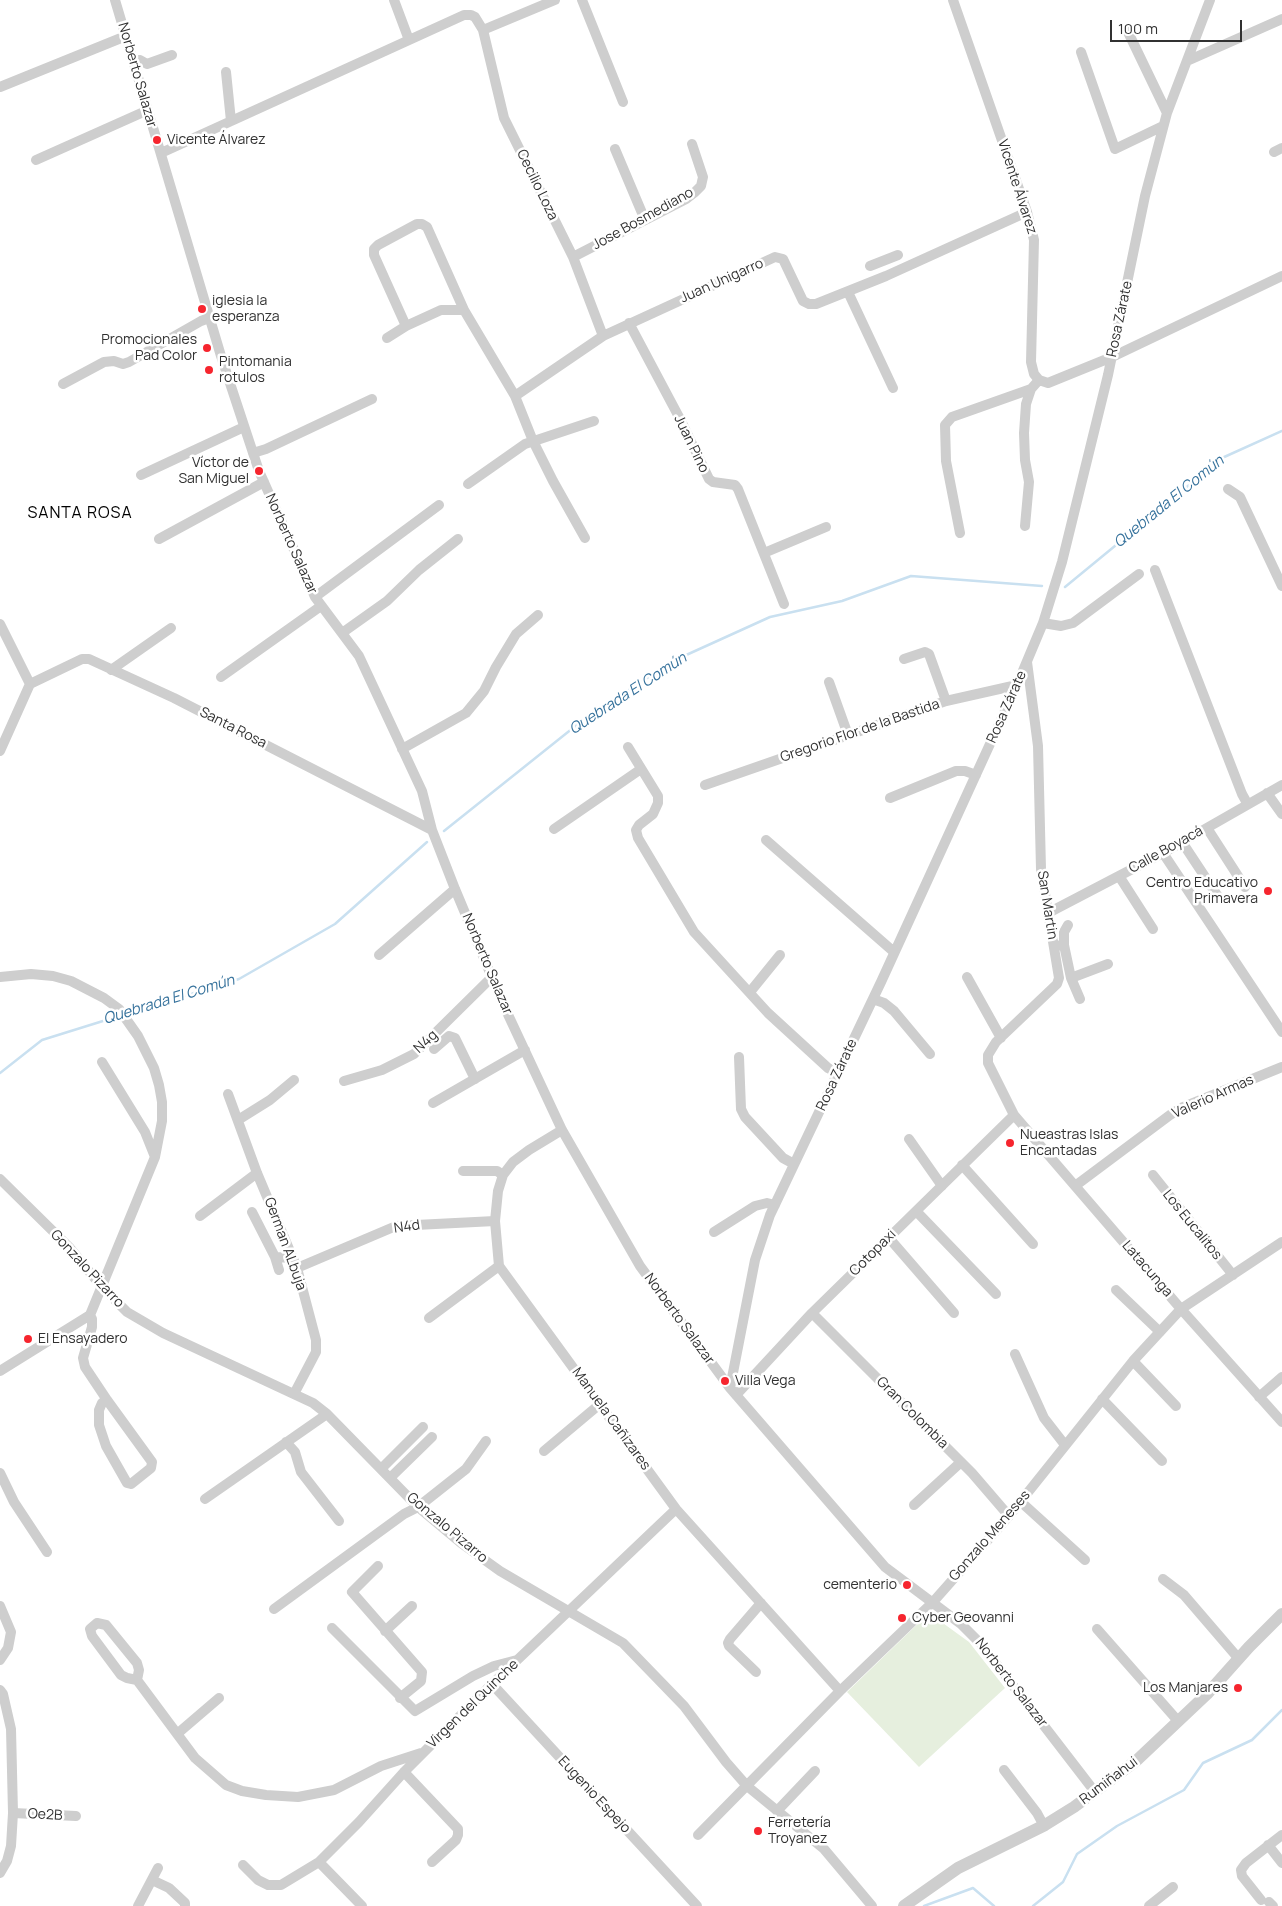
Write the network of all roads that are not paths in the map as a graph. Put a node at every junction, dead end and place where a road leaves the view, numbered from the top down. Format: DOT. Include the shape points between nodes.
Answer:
graph roads {
  1 [pos="116,0"];
  2 [pos="394,0"];
  3 [pos="555,0"];
  4 [pos="582,0"];
  5 [pos="953,0"];
  6 [pos="1210,0"];
  7 [pos="1281,22"];
  8 [pos="483,30"];
  9 [pos="1128,32"];
  10 [pos="126,36"];
  11 [pos="409,40"];
  12 [pos="1081,52"];
  13 [pos="172,55"];
  14 [pos="133,61"];
  15 [pos="1187,62"];
  16 [pos="226,72"];
  17 [pos="0,87"];
  18 [pos="623,102"];
  19 [pos="148,110"];
  20 [pos="1166,113"];
  21 [pos="231,121"];
  22 [pos="1163,126"];
  23 [pos="692,144"];
  24 [pos="615,149"];
  25 [pos="161,153"];
  26 [pos="36,160"];
  27 [pos="1028,212"];
  28 [pos="645,220"];
  29 [pos="898,255"];
  30 [pos="573,257"];
  31 [pos="881,263"];
  32 [pos="870,266"];
  33 [pos="886,276"];
  34 [pos="1282,276"];
  35 [pos="848,292"];
  36 [pos="464,310"];
  37 [pos="210,318"];
  38 [pos="629,323"];
  39 [pos="406,326"];
  40 [pos="603,336"];
  41 [pos="387,338"];
  42 [pos="1112,357"];
  43 [pos="1044,381"];
  44 [pos="63,384"];
  45 [pos="893,388"];
  46 [pos="1031,389"];
  47 [pos="515,396"];
  48 [pos="372,399"];
  49 [pos="594,421"];
  50 [pos="244,427"];
  51 [pos="533,441"];
  52 [pos="253,453"];
  53 [pos="141,475"];
  54 [pos="264,482"];
  55 [pos="468,484"];
  56 [pos="1228,489"];
  57 [pos="439,506"];
  58 [pos="1026,526"];
  59 [pos="826,527"];
  60 [pos="960,533"];
  61 [pos="585,538"];
  62 [pos="159,539"];
  63 [pos="458,539"];
  64 [pos="764,553"];
  65 [pos="1155,570"];
  66 [pos="1139,574"];
  67 [pos="1282,586"];
  68 [pos="318,601"];
  69 [pos="784,604"];
  70 [pos="538,615"];
  71 [pos="1042,623"];
  72 [pos="0,624"];
  73 [pos="171,628"];
  74 [pos="342,633"];
  75 [pos="904,659"];
  76 [pos="1027,661"];
  77 [pos="111,670"];
  78 [pos="221,676"];
  79 [pos="829,682"];
  80 [pos="30,684"];
  81 [pos="1018,685"];
  82 [pos="946,701"];
  83 [pos="848,735"];
  84 [pos="628,748"];
  85 [pos="402,749"];
  86 [pos="0,751"];
  87 [pos="641,769"];
  88 [pos="976,775"];
  89 [pos="1282,784"];
  90 [pos="704,785"];
  91 [pos="1268,793"];
  92 [pos="890,798"];
  93 [pos="1248,803"];
  94 [pos="1282,814"];
  95 [pos="1207,828"];
  96 [pos="554,829"];
  97 [pos="432,830"];
  98 [pos="766,840"];
  99 [pos="1182,842"];
  100 [pos="1163,853"];
  101 [pos="1120,876"];
  102 [pos="1245,887"];
  103 [pos="455,889"];
  104 [pos="1219,898"];
  105 [pos="1048,914"];
  106 [pos="1068,926"];
  107 [pos="1153,929"];
  108 [pos="1059,945"];
  109 [pos="894,952"];
  110 [pos="379,955"];
  111 [pos="780,955"];
  112 [pos="1108,964"];
  113 [pos="0,977"];
  114 [pos="492,977"];
  115 [pos="967,977"];
  116 [pos="1071,978"];
  117 [pos="750,992"];
  118 [pos="873,999"];
  119 [pos="1080,999"];
  120 [pos="1282,1032"];
  121 [pos="1001,1038"];
  122 [pos="434,1048"];
  123 [pos="525,1050"];
  124 [pos="930,1054"];
  125 [pos="739,1057"];
  126 [pos="102,1062"];
  127 [pos="1282,1067"];
  128 [pos="838,1073"];
  129 [pos="475,1079"];
  130 [pos="294,1080"];
  131 [pos="344,1082"];
  132 [pos="228,1094"];
  133 [pos="433,1104"];
  134 [pos="1014,1115"];
  135 [pos="238,1120"];
  136 [pos="562,1130"];
  137 [pos="909,1139"];
  138 [pos="155,1157"];
  139 [pos="794,1164"];
  140 [pos="962,1166"];
  141 [pos="463,1171"];
  142 [pos="258,1173"];
  143 [pos="503,1175"];
  144 [pos="1153,1175"];
  145 [pos="0,1179"];
  146 [pos="942,1186"];
  147 [pos="1075,1186"];
  148 [pos="775,1205"];
  149 [pos="916,1211"];
  150 [pos="252,1212"];
  151 [pos="200,1216"];
  152 [pos="495,1221"];
  153 [pos="714,1232"];
  154 [pos="889,1238"];
  155 [pos="1282,1242"];
  156 [pos="1033,1244"];
  157 [pos="275,1257"];
  158 [pos="295,1263"];
  159 [pos="499,1266"];
  160 [pos="280,1270"];
  161 [pos="1233,1275"];
  162 [pos="102,1288"];
  163 [pos="1116,1290"];
  164 [pos="996,1294"];
  165 [pos="1181,1309"];
  166 [pos="812,1314"];
  167 [pos="954,1314"];
  168 [pos="90,1315"];
  169 [pos="429,1318"];
  170 [pos="1160,1332"];
  171 [pos="1015,1354"];
  172 [pos="1133,1360"];
  173 [pos="0,1371"];
  174 [pos="1282,1377"];
  175 [pos="733,1392"];
  176 [pos="294,1394"];
  177 [pos="1259,1397"];
  178 [pos="1102,1399"];
  179 [pos="107,1400"];
  180 [pos="600,1404"];
  181 [pos="1176,1406"];
  182 [pos="327,1414"];
  183 [pos="1282,1422"];
  184 [pos="423,1427"];
  185 [pos="432,1437"];
  186 [pos="486,1441"];
  187 [pos="286,1442"];
  188 [pos="1065,1446"];
  189 [pos="544,1451"];
  190 [pos="1162,1460"];
  191 [pos="961,1462"];
  192 [pos="382,1469"];
  193 [pos="0,1473"];
  194 [pos="390,1478"];
  195 [pos="205,1499"];
  196 [pos="1021,1502"];
  197 [pos="914,1505"];
  198 [pos="418,1507"];
  199 [pos="676,1509"];
  200 [pos="1009,1516"];
  201 [pos="339,1521"];
  202 [pos="47,1552"];
  203 [pos="1085,1560"];
  204 [pos="378,1566"];
  205 [pos="1163,1579"];
  206 [pos="933,1602"];
  207 [pos="761,1603"];
  208 [pos="0,1606"];
  209 [pos="412,1606"];
  210 [pos="274,1609"];
  211 [pos="570,1612"];
  212 [pos="1282,1614"];
  213 [pos="332,1628"];
  214 [pos="1097,1630"];
  215 [pos="386,1631"];
  216 [pos="1239,1659"];
  217 [pos="0,1660"];
  218 [pos="518,1660"];
  219 [pos="756,1672"];
  220 [pos="137,1680"];
  221 [pos="492,1684"];
  222 [pos="0,1690"];
  223 [pos="840,1691"];
  224 [pos="219,1698"];
  225 [pos="400,1698"];
  226 [pos="1178,1721"];
  227 [pos="178,1734"];
  228 [pos="424,1752"];
  229 [pos="1004,1770"];
  230 [pos="815,1771"];
  231 [pos="404,1772"];
  232 [pos="747,1786"];
  233 [pos="1095,1792"];
  234 [pos="777,1811"];
  235 [pos="13,1813"];
  236 [pos="76,1816"];
  237 [pos="1044,1826"];
  238 [pos="1282,1835"];
  239 [pos="698,1836"];
  240 [pos="1268,1845"];
  241 [pos="319,1862"];
  242 [pos="432,1862"];
  243 [pos="1282,1863"];
  244 [pos="243,1865"];
  245 [pos="158,1868"];
  246 [pos="0,1873"];
  247 [pos="152,1880"];
  248 [pos="1173,1887"];
  249 [pos="1268,1902"];
  250 [pos="138,1906"];
  251 [pos="185,1906"];
  252 [pos="362,1906"];
  253 [pos="697,1906"];
  254 [pos="872,1906"];
  255 [pos="904,1906"];
  256 [pos="1149,1906"];
  1 -- 10 [label="street, Norberto Salazar"];
  2 -- 11 [label="street"];
  3 -- 8 [label="street"];
  4 -- 18 [label="street"];
  5 -- 27 [label="street, Vicente Álvarez"];
  6 -- 15 [label="street, Rosa Zárate"];
  7 -- 15 [label="street"];
  8 -- 11 [label="street" via="476,17 464,15"];
  8 -- 30 [label="street, Cecilio Loza" via="504,118"];
  9 -- 20 [label="street"];
  10 -- 14 [label="street, Norberto Salazar"];
  10 -- 17 [label="street"];
  11 -- 21 [label="street"];
  12 -- 22 [label="street" via="1115,149"];
  13 -- 14 [label="street" via="148,64"];
  14 -- 19 [label="street, Norberto Salazar"];
  15 -- 20 [label="street, Rosa Zárate"];
  16 -- 21 [label="street"];
  19 -- 25 [label="street, Norberto Salazar"];
  19 -- 26 [label="street"];
  20 -- 22 [label="street, Rosa Zárate"];
  21 -- 25 [label="street"];
  22 -- 42 [label="street, Rosa Zárate"];
  23 -- 28 [label="street, Jose Bosmediano" via="703,177 701,186 686,199"];
  24 -- 28 [label="street"];
  25 -- 37 [label="street, Norberto Salazar"];
  27 -- 33 [label="street, Juan Unigarro"];
  27 -- 43 [label="street, Vicente Álvarez" via="1034,240 1031,362 1034,374"];
  28 -- 30 [label="street, Jose Bosmediano"];
  29 -- 31 [label="street"];
  30 -- 40 [label="street, Cecilio Loza"];
  31 -- 32 [label="street"];
  31 -- 33 [label="street"];
  33 -- 35 [label="street, Juan Unigarro"];
  34 -- 42 [label="street"];
  35 -- 38 [label="street, Juan Unigarro" via="809,304 804,301 783,259 776,257"];
  35 -- 45 [label="street"];
  36 -- 39 [label="street" via="442,310"];
  36 -- 39 [label="street" via="426,227 417,224 374,249"];
  36 -- 47 [label="street"];
  37 -- 44 [label="street" via="129,362 104,362"];
  37 -- 50 [label="street, Norberto Salazar"];
  38 -- 40 [label="street, Juan Unigarro"];
  38 -- 64 [label="street, Juan Pino" via="709,479 735,485 738,489"];
  39 -- 41 [label="street"];
  40 -- 47 [label="street, Juan Unigarro"];
  42 -- 43 [label="street"];
  42 -- 71 [label="street, Rosa Zárate" via="1062,562"];
  43 -- 46 [label="street"];
  46 -- 58 [label="street" via="1026,404 1024,433 1029,482"];
  46 -- 60 [label="street" via="952,417 945,425 946,461"];
  47 -- 51 [label="street"];
  48 -- 52 [label="street"];
  49 -- 51 [label="street"];
  50 -- 52 [label="street, Norberto Salazar"];
  50 -- 53 [label="street"];
  51 -- 55 [label="street"];
  51 -- 61 [label="street"];
  52 -- 54 [label="street, Norberto Salazar"];
  54 -- 62 [label="street"];
  54 -- 68 [label="street, Norberto Salazar"];
  56 -- 67 [label="street" via="1240,497"];
  57 -- 68 [label="street"];
  59 -- 64 [label="street"];
  63 -- 74 [label="street" via="387,601"];
  64 -- 69 [label="street, Juan Pino"];
  65 -- 93 [label="street"];
  66 -- 71 [label="street" via="1073,624"];
  68 -- 74 [label="street, Norberto Salazar"];
  68 -- 78 [label="street"];
  70 -- 85 [label="street" via="516,634 484,691 466,713"];
  71 -- 76 [label="street, Rosa Zárate"];
  72 -- 80 [label="street"];
  73 -- 77 [label="street"];
  74 -- 85 [label="street, Norberto Salazar" via="359,656"];
  75 -- 82 [label="street" via="928,652"];
  76 -- 81 [label="street, Rosa Zárate"];
  76 -- 105 [label="street, San Martin" via="1038,746 1041,869"];
  77 -- 80 [label="street, Santa Rosa" via="82,659"];
  77 -- 97 [label="street, Santa Rosa" via="174,698"];
  79 -- 83 [label="street"];
  80 -- 86 [label="street"];
  81 -- 82 [label="street, Gregorio Flor de la Bastida"];
  81 -- 88 [label="street, Rosa Zárate"];
  82 -- 83 [label="street, Gregorio Flor de la Bastida"];
  83 -- 90 [label="street, Gregorio Flor de la Bastida"];
  84 -- 87 [label="street"];
  85 -- 97 [label="street, Norberto Salazar" via="422,791"];
  87 -- 96 [label="street"];
  87 -- 117 [label="street" via="658,796 658,803 653,814 639,824 636,830 638,838 694,932"];
  88 -- 92 [label="street" via="956,772"];
  88 -- 109 [label="street, Rosa Zárate"];
  89 -- 91 [label="street, Calle Boyacá"];
  91 -- 93 [label="street, Calle Boyacá"];
  91 -- 94 [label="street"];
  93 -- 95 [label="street, Calle Boyacá"];
  95 -- 99 [label="street, Calle Boyacá"];
  95 -- 102 [label="street"];
  97 -- 103 [label="street, Norberto Salazar"];
  98 -- 109 [label="street"];
  99 -- 100 [label="street, Calle Boyacá"];
  99 -- 104 [label="street"];
  100 -- 101 [label="street, Calle Boyacá"];
  100 -- 120 [label="street"];
  101 -- 105 [label="street, Calle Boyacá"];
  101 -- 107 [label="street"];
  103 -- 110 [label="street"];
  103 -- 114 [label="street, Norberto Salazar"];
  105 -- 108 [label="street, San Martin"];
  106 -- 108 [label="street"];
  108 -- 116 [label="street"];
  108 -- 121 [label="street, San Martin" via="1057,984"];
  109 -- 118 [label="street, Rosa Zárate"];
  111 -- 117 [label="street"];
  112 -- 116 [label="street"];
  113 -- 138 [label="street" via="53,976 71,981 119,1009 147,1052 159,1085 162,1121"];
  114 -- 123 [label="street, Norberto Salazar"];
  114 -- 131 [label="street, N4g" via="414,1054 382,1070"];
  115 -- 121 [label="street"];
  116 -- 119 [label="street"];
  117 -- 128 [label="street" via="768,1013 828,1068"];
  118 -- 124 [label="street" via="894,1011"];
  118 -- 128 [label="street, Rosa Zárate"];
  121 -- 134 [label="street, San Martin" via="991,1049 988,1063"];
  122 -- 129 [label="street" via="449,1036 455,1038"];
  123 -- 129 [label="street"];
  123 -- 136 [label="street, Norberto Salazar"];
  125 -- 139 [label="street" via="741,1109 745,1117 783,1158"];
  126 -- 138 [label="street" via="145,1132"];
  127 -- 147 [label="street, Valerio Armas" via="1181,1108"];
  128 -- 139 [label="street, Rosa Zárate"];
  129 -- 133 [label="street"];
  130 -- 135 [label="street"];
  132 -- 135 [label="street, German ALbuja"];
  134 -- 140 [label="street, Cotopaxi"];
  134 -- 147 [label="street, Latacunga"];
  135 -- 142 [label="street, German ALbuja"];
  136 -- 143 [label="street" via="513,1162"];
  136 -- 175 [label="street, Norberto Salazar" via="640,1266"];
  137 -- 146 [label="street"];
  138 -- 162 [label="street"];
  139 -- 148 [label="street, Rosa Zárate"];
  140 -- 146 [label="street, Cotopaxi"];
  140 -- 156 [label="street"];
  141 -- 143 [label="street" via="497,1171"];
  142 -- 151 [label="street"];
  142 -- 158 [label="street, German ALbuja"];
  143 -- 152 [label="street"];
  144 -- 161 [label="street, Los Eucalitos"];
  145 -- 162 [label="street, Gonzalo Pizarro" via="69,1248"];
  146 -- 149 [label="street, Cotopaxi"];
  147 -- 165 [label="street, Latacunga"];
  148 -- 153 [label="street" via="755,1206"];
  148 -- 175 [label="street, Rosa Zárate" via="755,1260"];
  149 -- 154 [label="street, Cotopaxi"];
  149 -- 164 [label="street"];
  150 -- 157 [label="street"];
  152 -- 158 [label="street, N4d" via="396,1226"];
  152 -- 159 [label="street"];
  154 -- 166 [label="street, Cotopaxi"];
  154 -- 167 [label="street"];
  155 -- 161 [label="street, Gonzalo Meneses"];
  157 -- 158 [label="street"];
  157 -- 160 [label="street"];
  158 -- 176 [label="street, German ALbuja" via="316,1340 316,1352"];
  159 -- 169 [label="street"];
  159 -- 180 [label="street, Manuela Cañizares"];
  161 -- 165 [label="street, Gonzalo Meneses"];
  162 -- 168 [label="street"];
  162 -- 176 [label="street, Gonzalo Pizarro" via="144,1323"];
  163 -- 170 [label="street"];
  165 -- 170 [label="street, Gonzalo Meneses"];
  165 -- 177 [label="street, Latacunga"];
  166 -- 175 [label="street, Cotopaxi"];
  166 -- 191 [label="street, Gran Colombia"];
  168 -- 173 [label="street"];
  168 -- 179 [label="street" via="92,1327 83,1358 85,1367"];
  170 -- 172 [label="street, Gonzalo Meneses"];
  171 -- 188 [label="street" via="1044,1418"];
  172 -- 178 [label="street, Gonzalo Meneses"];
  172 -- 181 [label="street"];
  174 -- 177 [label="street"];
  175 -- 206 [label="street, Norberto Salazar" via="885,1567"];
  176 -- 182 [label="street, Gonzalo Pizarro"];
  177 -- 183 [label="street, Latacunga"];
  178 -- 188 [label="street, Gonzalo Meneses"];
  178 -- 190 [label="street"];
  179 -- 179 [label="street" via="99,1410 99,1426 106,1446 130,1484 152,1468 152,1462"];
  180 -- 189 [label="street"];
  180 -- 199 [label="street, Manuela Cañizares"];
  182 -- 187 [label="street"];
  182 -- 192 [label="street, Gonzalo Pizarro"];
  184 -- 192 [label="street"];
  185 -- 194 [label="street"];
  186 -- 198 [label="street" via="466,1469"];
  187 -- 195 [label="street"];
  187 -- 201 [label="street" via="295,1452 301,1472"];
  188 -- 196 [label="street, Gonzalo Meneses"];
  191 -- 197 [label="street"];
  191 -- 200 [label="street, Gran Colombia"];
  192 -- 194 [label="street, Gonzalo Pizarro"];
  193 -- 202 [label="street" via="14,1502"];
  194 -- 198 [label="street, Gonzalo Pizarro"];
  196 -- 200 [label="street, Gonzalo Meneses"];
  196 -- 203 [label="street"];
  198 -- 210 [label="street"];
  198 -- 211 [label="street, Gonzalo Pizarro" via="500,1572"];
  199 -- 207 [label="street, Manuela Cañizares"];
  199 -- 211 [label="street, Virgen del Quinche"];
  200 -- 206 [label="street, Gonzalo Meneses"];
  204 -- 215 [label="street" via="352,1592"];
  205 -- 216 [label="street" via="1184,1595"];
  206 -- 223 [label="street, Gonzalo Meneses"];
  206 -- 233 [label="street, Norberto Salazar" via="982,1644"];
  207 -- 219 [label="street" via="728,1643"];
  207 -- 223 [label="street, Manuela Cañizares"];
  208 -- 217 [label="street" via="11,1632 8,1648"];
  209 -- 215 [label="street"];
  211 -- 218 [label="street, Virgen del Quinche"];
  211 -- 232 [label="street, Gonzalo Pizarro" via="623,1643 684,1706"];
  212 -- 216 [label="street, Rumiñahui"];
  213 -- 225 [label="street"];
  214 -- 226 [label="street"];
  215 -- 225 [label="street" via="422,1672 421,1681"];
  216 -- 226 [label="street, Rumiñahui"];
  218 -- 221 [label="street, Virgen del Quinche"];
  218 -- 225 [label="street" via="473,1676 415,1712"];
  220 -- 220 [label="street" via="137,1663 106,1625 97,1623 90,1629 92,1636 121,1675"];
  220 -- 227 [label="street"];
  221 -- 228 [label="street, Virgen del Quinche"];
  221 -- 253 [label="street, Eugenio Espejo"];
  222 -- 235 [label="street" via="11,1729"];
  223 -- 232 [label="street, Gonzalo Meneses"];
  224 -- 227 [label="street"];
  226 -- 233 [label="street, Rumiñahui" via="1136,1761"];
  227 -- 228 [label="street" via="195,1758 226,1785 266,1796 298,1797 334,1790 381,1766"];
  228 -- 231 [label="street, Virgen del Quinche"];
  229 -- 237 [label="street"];
  230 -- 234 [label="street"];
  231 -- 241 [label="street, Virgen del Quinche"];
  231 -- 242 [label="street" via="458,1829 456,1840"];
  232 -- 234 [label="street, Gonzalo Pizarro"];
  232 -- 239 [label="street, Gonzalo Meneses"];
  233 -- 237 [label="street, Rumiñahui"];
  234 -- 254 [label="street, Gonzalo Pizarro" via="824,1849"];
  235 -- 236 [label="street, Oe2B"];
  235 -- 246 [label="street" via="11,1846"];
  237 -- 255 [label="street, Rumiñahui" via="958,1868"];
  238 -- 240 [label="street"];
  240 -- 243 [label="street"];
  240 -- 249 [label="street" via="1240,1870"];
  241 -- 244 [label="street, Virgen del Quinche" via="281,1885 268,1885 258,1880"];
  241 -- 252 [label="street"];
  245 -- 247 [label="street"];
  247 -- 250 [label="street"];
  247 -- 251 [label="street" via="169,1888"];
  248 -- 256 [label="street"];
}
